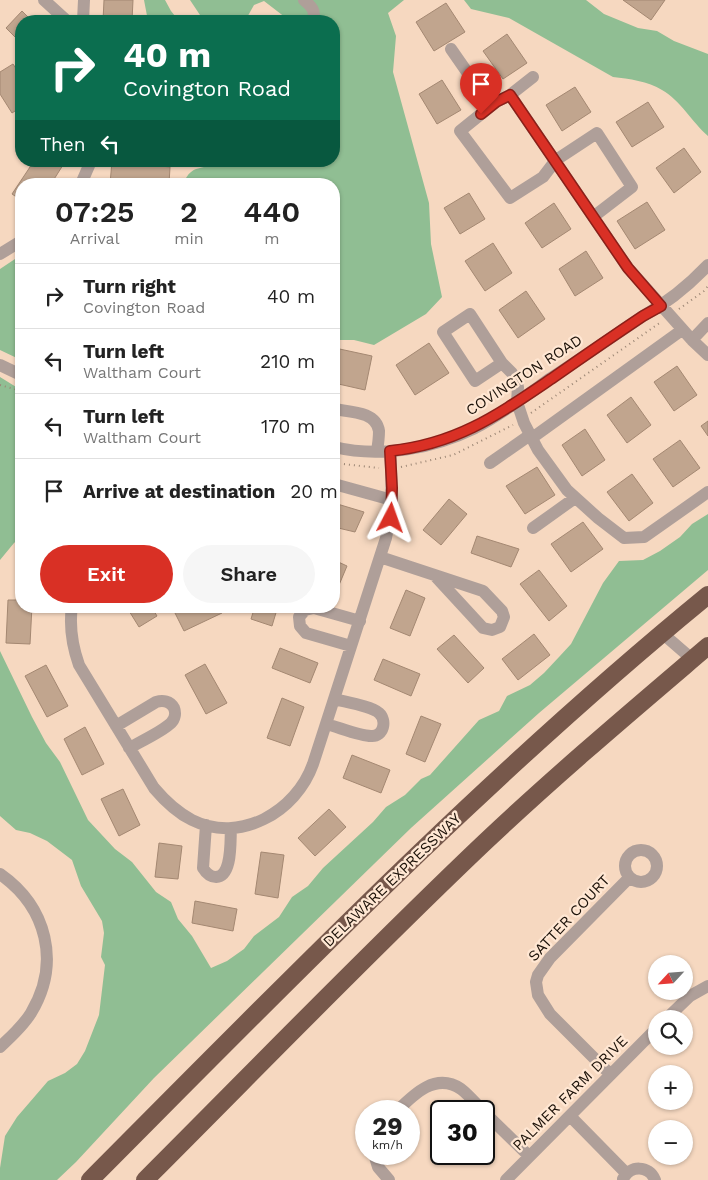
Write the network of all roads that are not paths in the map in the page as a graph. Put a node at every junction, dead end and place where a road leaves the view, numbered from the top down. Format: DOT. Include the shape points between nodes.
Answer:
graph roads {
  1 [pos="44,0"];
  2 [pos="84,0"];
  3 [pos="304,0"];
  4 [pos="60,15"];
  5 [pos="83,15"];
  6 [pos="315,15"];
  7 [pos="451,49"];
  8 [pos="533,77"];
  9 [pos="510,95"];
  10 [pos="496,102"];
  11 [pos="556,160"];
  12 [pos="593,216"];
  13 [pos="15,244"];
  14 [pos="0,254"];
  15 [pos="708,265"];
  16 [pos="661,306"];
  17 [pos="708,323"];
  18 [pos="682,330"];
  19 [pos="692,340"];
  20 [pos="708,355"];
  21 [pos="502,363"];
  22 [pos="0,365"];
  23 [pos="15,372"];
  24 [pos="517,402"];
  25 [pos="340,410"];
  26 [pos="531,437"];
  27 [pos="340,448"];
  28 [pos="383,451"];
  29 [pos="490,463"];
  30 [pos="340,486"];
  31 [pos="708,492"];
  32 [pos="575,498"];
  33 [pos="392,500"];
  34 [pos="533,528"];
  35 [pos="380,557"];
  36 [pos="436,577"];
  37 [pos="708,595"];
  38 [pos="71,613"];
  39 [pos="302,613"];
  40 [pos="332,613"];
  41 [pos="360,621"];
  42 [pos="662,633"];
  43 [pos="351,646"];
  44 [pos="708,646"];
  45 [pos="692,659"];
  46 [pos="334,699"];
  47 [pos="326,724"];
  48 [pos="116,726"];
  49 [pos="129,748"];
  50 [pos="206,825"];
  51 [pos="231,828"];
  52 [pos="0,874"];
  53 [pos="629,878"];
  54 [pos="708,986"];
  55 [pos="675,1010"];
  56 [pos="648,1036"];
  57 [pos="0,1048"];
  58 [pos="610,1074"];
  59 [pos="409,1100"];
  60 [pos="472,1100"];
  61 [pos="570,1116"];
  62 [pos="495,1123"];
  63 [pos="529,1156"];
  64 [pos="377,1165"];
  65 [pos="624,1177"];
  66 [pos="90,1180"];
  67 [pos="145,1180"];
  68 [pos="389,1180"];
  69 [pos="506,1180"];
  70 [pos="655,1180"];
  1 -- 4 [label="street"];
  2 -- 5 [label="street"];
  3 -- 6 [label="street"];
  7 -- 10 [label="street" via="483,94"];
  8 -- 9 [label="street"];
  9 -- 10 [label="street"];
  9 -- 11 [label="street"];
  10 -- 11 [label="street" via="460,131 510,198 543,177"];
  11 -- 12 [label="street"];
  11 -- 12 [label="street" via="597,133 632,187"];
  12 -- 16 [label="street" via="628,268"];
  13 -- 14 [label="street"];
  15 -- 16 [label="street, COVINGTON ROAD"];
  16 -- 18 [label="street"];
  16 -- 24 [label="street, COVINGTON ROAD"];
  17 -- 19 [label="street"];
  18 -- 19 [label="street"];
  18 -- 26 [label="street"];
  19 -- 20 [label="street"];
  21 -- 21 [label="street" via="470,314 443,332 474,381"];
  21 -- 24 [label="street" via="512,373 518,387"];
  22 -- 23 [label="street"];
  24 -- 26 [label="street"];
  24 -- 28 [label="street, COVINGTON ROAD" via="459,435 424,445"];
  25 -- 28 [label="street" via="366,414 374,421"];
  26 -- 29 [label="street"];
  26 -- 32 [label="street"];
  27 -- 28 [label="street, COVINGTON ROAD"];
  28 -- 33 [label="street"];
  30 -- 33 [label="street"];
  31 -- 32 [label="street" via="644,537 624,538"];
  32 -- 34 [label="street"];
  33 -- 35 [label="street" via="391,518"];
  35 -- 36 [label="street" via="425,570"];
  35 -- 41 [label="street"];
  36 -- 36 [label="street" via="483,628 492,630 500,627 504,617 502,610 483,591"];
  37 -- 42 [label="highway, DELAWARE EXPRESSWAY"];
  38 -- 48 [label="street" via="72,646 79,665"];
  39 -- 43 [label="street" via="299,617 300,626 306,633"];
  40 -- 41 [label="street"];
  41 -- 43 [label="street"];
  42 -- 45 [label="street"];
  42 -- 66 [label="highway, DELAWARE EXPRESSWAY" via="421,850"];
  43 -- 46 [label="street"];
  44 -- 45 [label="highway"];
  45 -- 67 [label="highway" via="456,870"];
  46 -- 47 [label="street"];
  46 -- 47 [label="street" via="376,711 384,725 380,733 372,736"];
  47 -- 51 [label="street" via="310,774 293,799 267,818"];
  48 -- 49 [label="street"];
  48 -- 49 [label="street" via="156,702 164,700 174,708 176,713 172,722"];
  49 -- 50 [label="street" via="167,803 193,821"];
  50 -- 51 [label="street"];
  50 -- 51 [label="street" via="203,866 206,872 216,877 229,866"];
  52 -- 57 [label="street" via="22,893 39,918 47,961 36,1004"];
  53 -- 58 [label="street, SATTER COURT" via="550,958 536,982 538,995 550,1014"];
  54 -- 55 [label="street" via="690,996"];
  56 -- 58 [label="street, PALMER FARM DRIVE"];
  58 -- 61 [label="street, PALMER FARM DRIVE"];
  59 -- 60 [label="street" via="422,1088 442,1083 460,1088"];
  61 -- 63 [label="street, PALMER FARM DRIVE"];
  61 -- 65 [label="street"];
  62 -- 63 [label="street"];
  63 -- 69 [label="street, PALMER FARM DRIVE"];
  64 -- 68 [label="street"];
  65 -- 70 [label="street" via="636,1168 643,1168"];
}
